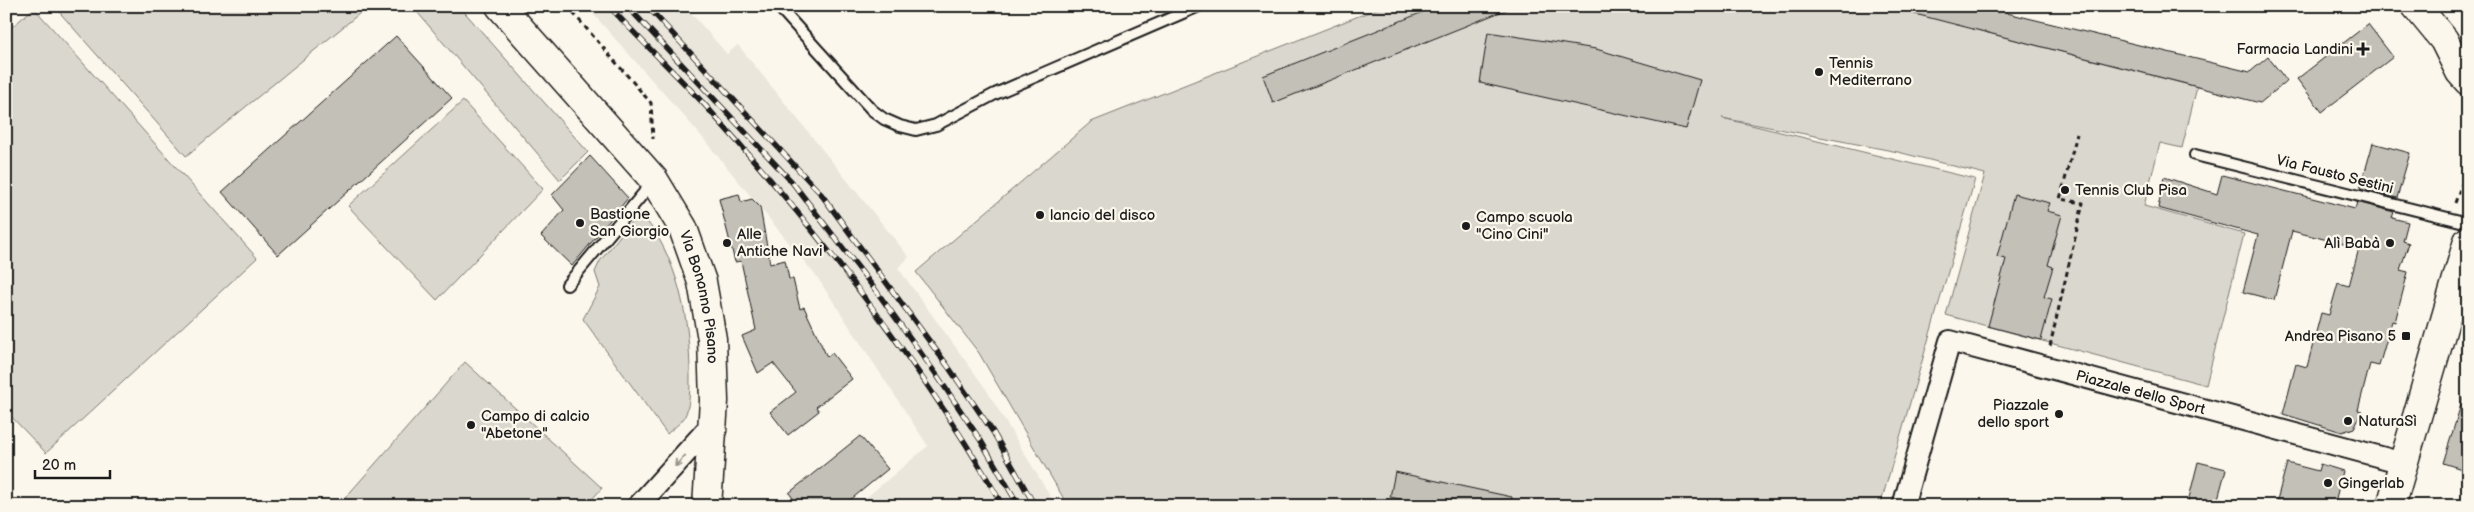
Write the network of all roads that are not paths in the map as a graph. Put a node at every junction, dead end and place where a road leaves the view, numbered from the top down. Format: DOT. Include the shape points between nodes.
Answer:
graph roads {
  1 [pos="500,6"];
  2 [pos="778,6"];
  3 [pos="1199,6"];
  4 [pos="2416,6"];
  5 [pos="2444,40"];
  6 [pos="2468,56"];
  7 [pos="2468,82"];
  8 [pos="2195,155"];
  9 [pos="654,180"];
  10 [pos="2468,223"];
  11 [pos="2468,241"];
  12 [pos="567,285"];
  13 [pos="712,424"];
  14 [pos="2403,463"];
  15 [pos="638,506"];
  16 [pos="707,506"];
  17 [pos="1903,506"];
  18 [pos="2391,506"];
  1 -- 9 [label="main road, Via Bonanno Pisano"];
  2 -- 3 [label="lane" via="872,110 892,123 916,130 936,125 995,94"];
  4 -- 5 [label="main road"];
  5 -- 6 [label="main road"];
  5 -- 7 [label="main road"];
  8 -- 10 [label="lane, Via Fausto Sestini"];
  9 -- 12 [label="lane"];
  9 -- 13 [label="main road, Via Bonanno Pisano" via="679,220 699,272 712,339"];
  11 -- 14 [label="main road"];
  13 -- 15 [label="street, one-way"];
  13 -- 16 [label="main road, Via Bonanno Pisano"];
  14 -- 17 [label="street, Piazzale dello Sport" via="1950,341"];
  14 -- 18 [label="main road"];
}
